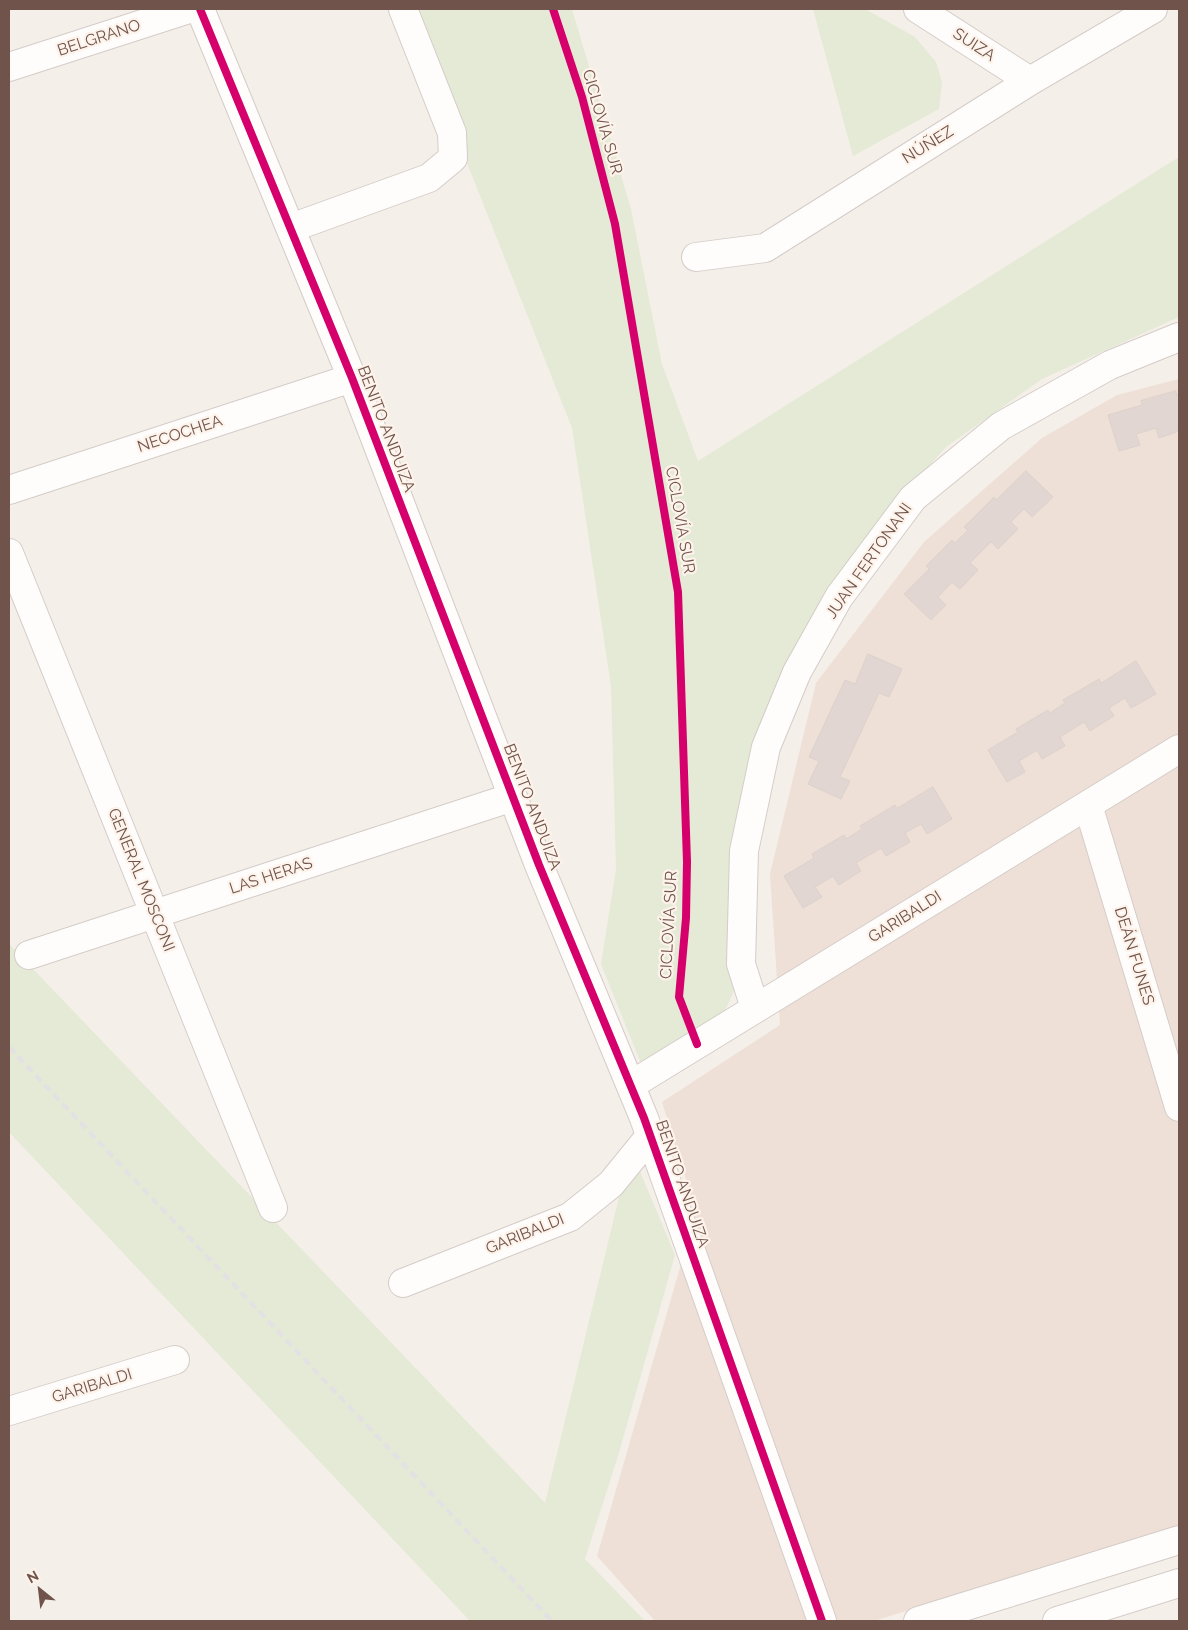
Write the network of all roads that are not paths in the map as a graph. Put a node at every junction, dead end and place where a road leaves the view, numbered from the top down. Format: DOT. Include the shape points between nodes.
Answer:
graph roads {
  1 [pos="188,9"];
  2 [pos="200,9"];
  3 [pos="404,9"];
  4 [pos="918,9"];
  5 [pos="1152,9"];
  6 [pos="9,67"];
  7 [pos="1030,81"];
  8 [pos="291,228"];
  9 [pos="696,257"];
  10 [pos="1179,337"];
  11 [pos="352,378"];
  12 [pos="9,490"];
  13 [pos="9,553"];
  14 [pos="1179,748"];
  15 [pos="513,797"];
  16 [pos="1088,805"];
  17 [pos="155,914"];
  18 [pos="28,955"];
  19 [pos="756,1008"];
  20 [pos="631,1085"];
  21 [pos="1179,1107"];
  22 [pos="650,1136"];
  23 [pos="273,1208"];
  24 [pos="403,1283"];
  25 [pos="175,1360"];
  26 [pos="9,1411"];
  27 [pos="1179,1540"];
  28 [pos="1179,1584"];
  29 [pos="822,1621"];
  30 [pos="918,1621"];
  31 [pos="1057,1621"];
  1 -- 6 [label="street, BELGRANO"];
  2 -- 8 [label="street, BENITO ANDUIZA"];
  3 -- 8 [label="street" via="452,133 453,158 429,178"];
  4 -- 7 [label="street, SUIZA"];
  5 -- 7 [label="street, NÚÑEZ"];
  7 -- 9 [label="street, NÚÑEZ" via="766,248"];
  8 -- 11 [label="street, BENITO ANDUIZA"];
  10 -- 19 [label="street, JUAN FERTONANI" via="1110,365 1001,426 913,498 839,597 797,672 766,746 744,851 741,964"];
  11 -- 12 [label="street, NECOCHEA"];
  11 -- 15 [label="street, BENITO ANDUIZA"];
  13 -- 17 [label="street, GENERAL MOSCONI"];
  14 -- 16 [label="street, GARIBALDI"];
  15 -- 17 [label="street, LAS HERAS"];
  15 -- 20 [label="street, BENITO ANDUIZA"];
  16 -- 19 [label="street, GARIBALDI"];
  16 -- 21 [label="street, DEÁN FUNES"];
  17 -- 18 [label="street, LAS HERAS"];
  17 -- 23 [label="street, GENERAL MOSCONI"];
  19 -- 20 [label="street, GARIBALDI"];
  20 -- 22 [label="street, BENITO ANDUIZA"];
  22 -- 24 [label="street, GARIBALDI" via="611,1184 570,1217"];
  22 -- 29 [label="street, BENITO ANDUIZA"];
  25 -- 26 [label="street, GARIBALDI"];
  27 -- 30 [label="street"];
  28 -- 31 [label="street"];
}
